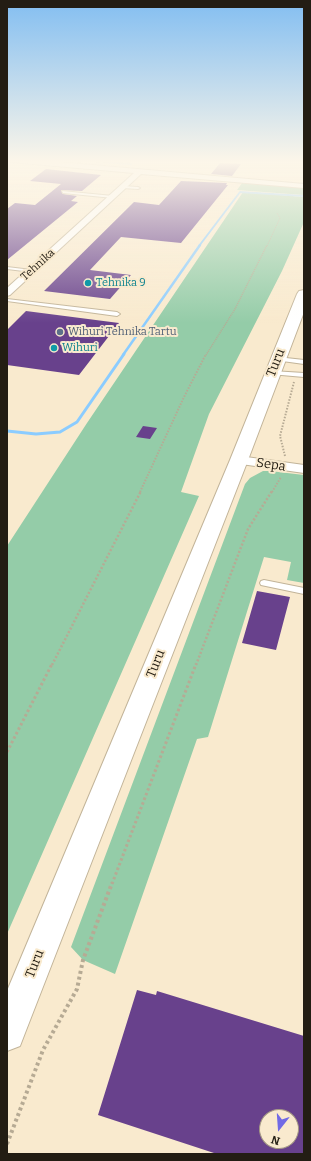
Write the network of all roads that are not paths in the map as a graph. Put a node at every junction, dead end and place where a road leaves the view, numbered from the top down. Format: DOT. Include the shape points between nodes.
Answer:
graph roads {
  1 [pos="93,214"];
  2 [pos="7,268"];
  3 [pos="32,271"];
  4 [pos="7,293"];
  5 [pos="304,296"];
  6 [pos="7,300"];
  7 [pos="117,314"];
  8 [pos="300,314"];
  9 [pos="304,362"];
  10 [pos="275,366"];
  11 [pos="304,375"];
  12 [pos="239,460"];
  13 [pos="304,469"];
  14 [pos="264,583"];
  15 [pos="304,590"];
  16 [pos="7,1033"];
  1 -- 3 [label="street, Tehnika"];
  2 -- 3 [label="lane"];
  3 -- 4 [label="street, Tehnika"];
  5 -- 8 [label="main road, Turu"];
  6 -- 7 [label="lane"];
  8 -- 10 [label="main road, Turu"];
  9 -- 10 [label="lane"];
  10 -- 11 [label="lane"];
  10 -- 12 [label="main road, Turu"];
  12 -- 13 [label="street, Sepa"];
  12 -- 16 [label="main road, Turu"];
  14 -- 15 [label="lane"];
}
